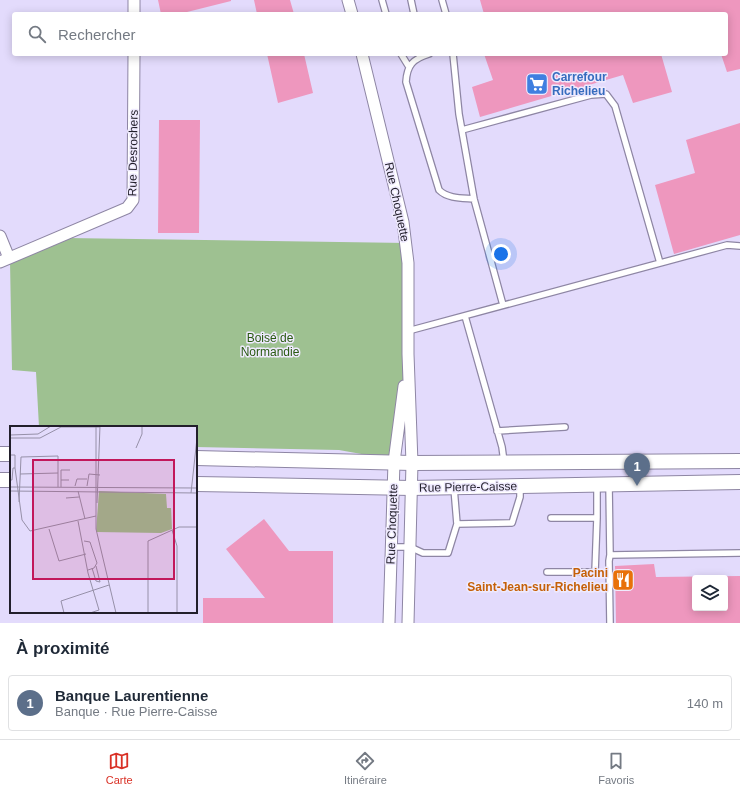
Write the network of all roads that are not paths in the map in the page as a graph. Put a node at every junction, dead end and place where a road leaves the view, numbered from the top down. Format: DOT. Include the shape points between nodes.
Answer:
graph roads {
  1 [pos="134,0"];
  2 [pos="348,0"];
  3 [pos="382,0"];
  4 [pos="411,0"];
  5 [pos="442,0"];
  6 [pos="134,12"];
  7 [pos="351,12"];
  8 [pos="385,12"];
  9 [pos="414,12"];
  10 [pos="445,12"];
  11 [pos="134,56"];
  12 [pos="362,56"];
  13 [pos="402,56"];
  14 [pos="422,56"];
  15 [pos="453,56"];
  16 [pos="409,67"];
  17 [pos="462,130"];
  18 [pos="474,199"];
  19 [pos="0,236"];
  20 [pos="740,246"];
  21 [pos="5,260"];
  22 [pos="660,263"];
  23 [pos="503,305"];
  24 [pos="465,316"];
  25 [pos="408,331"];
  26 [pos="408,354"];
  27 [pos="566,427"];
  28 [pos="497,431"];
  29 [pos="197,458"];
  30 [pos="740,461"];
  31 [pos="394,462"];
  32 [pos="412,462"];
  33 [pos="504,462"];
  34 [pos="740,482"];
  35 [pos="197,484"];
  36 [pos="603,485"];
  37 [pos="520,486"];
  38 [pos="394,488"];
  39 [pos="411,488"];
  40 [pos="454,488"];
  41 [pos="551,518"];
  42 [pos="597,518"];
  43 [pos="457,524"];
  44 [pos="390,547"];
  45 [pos="410,547"];
  46 [pos="740,553"];
  47 [pos="610,555"];
  48 [pos="547,572"];
  49 [pos="389,623"];
  50 [pos="408,623"];
  51 [pos="610,623"];
  1 -- 6 [label="street"];
  2 -- 7 [label="street"];
  3 -- 8 [label="lane"];
  4 -- 9 [label="lane"];
  5 -- 10 [label="lane"];
  11 -- 21 [label="street, Rue Desrochers" via="133,200 127,208"];
  12 -- 25 [label="street, Rue Choquette" via="403,222 408,263"];
  13 -- 16 [label="lane"];
  14 -- 16 [label="lane"];
  15 -- 17 [label="lane"];
  16 -- 18 [label="lane" via="406,82 439,190 454,197"];
  17 -- 18 [label="lane"];
  17 -- 22 [label="lane" via="591,95 606,94 615,106"];
  18 -- 23 [label="lane"];
  19 -- 21 [label="street"];
  20 -- 22 [label="lane" via="727,245"];
  22 -- 23 [label="lane"];
  23 -- 24 [label="lane"];
  24 -- 25 [label="lane"];
  24 -- 28 [label="lane"];
  25 -- 26 [label="street, Rue Choquette"];
  26 -- 31 [label="street, Rue Choquette"];
  26 -- 32 [label="street, Rue Choquette"];
  27 -- 28 [label="lane"];
  28 -- 33 [label="lane"];
  29 -- 31 [label="street, Rue Pierre-Caisse"];
  30 -- 33 [label="street, Rue Pierre-Caisse"];
  31 -- 32 [label="street, Rue Pierre-Caisse"];
  31 -- 38 [label="street, Rue Choquette"];
  32 -- 33 [label="street, Rue Pierre-Caisse"];
  32 -- 39 [label="street, Rue Choquette"];
  34 -- 36 [label="street, Rue Pierre-Caisse"];
  35 -- 38 [label="street, Rue Pierre-Caisse"];
  36 -- 37 [label="street, Rue Pierre-Caisse"];
  36 -- 42 [label="lane"];
  36 -- 47 [label="lane"];
  37 -- 40 [label="street, Rue Pierre-Caisse"];
  37 -- 43 [label="lane" via="520,497 512,523"];
  38 -- 39 [label="street, Rue Pierre-Caisse"];
  38 -- 44 [label="street, Rue Choquette"];
  39 -- 40 [label="street, Rue Pierre-Caisse"];
  39 -- 45 [label="street, Rue Choquette"];
  40 -- 43 [label="lane"];
  41 -- 42 [label="lane"];
  42 -- 48 [label="lane" via="595,572"];
  43 -- 45 [label="lane" via="448,553 423,553"];
  44 -- 45 [label="lane"];
  44 -- 49 [label="street, Rue Choquette"];
  45 -- 50 [label="street, Rue Choquette"];
  46 -- 47 [label="lane"];
  47 -- 51 [label="lane"];
}
